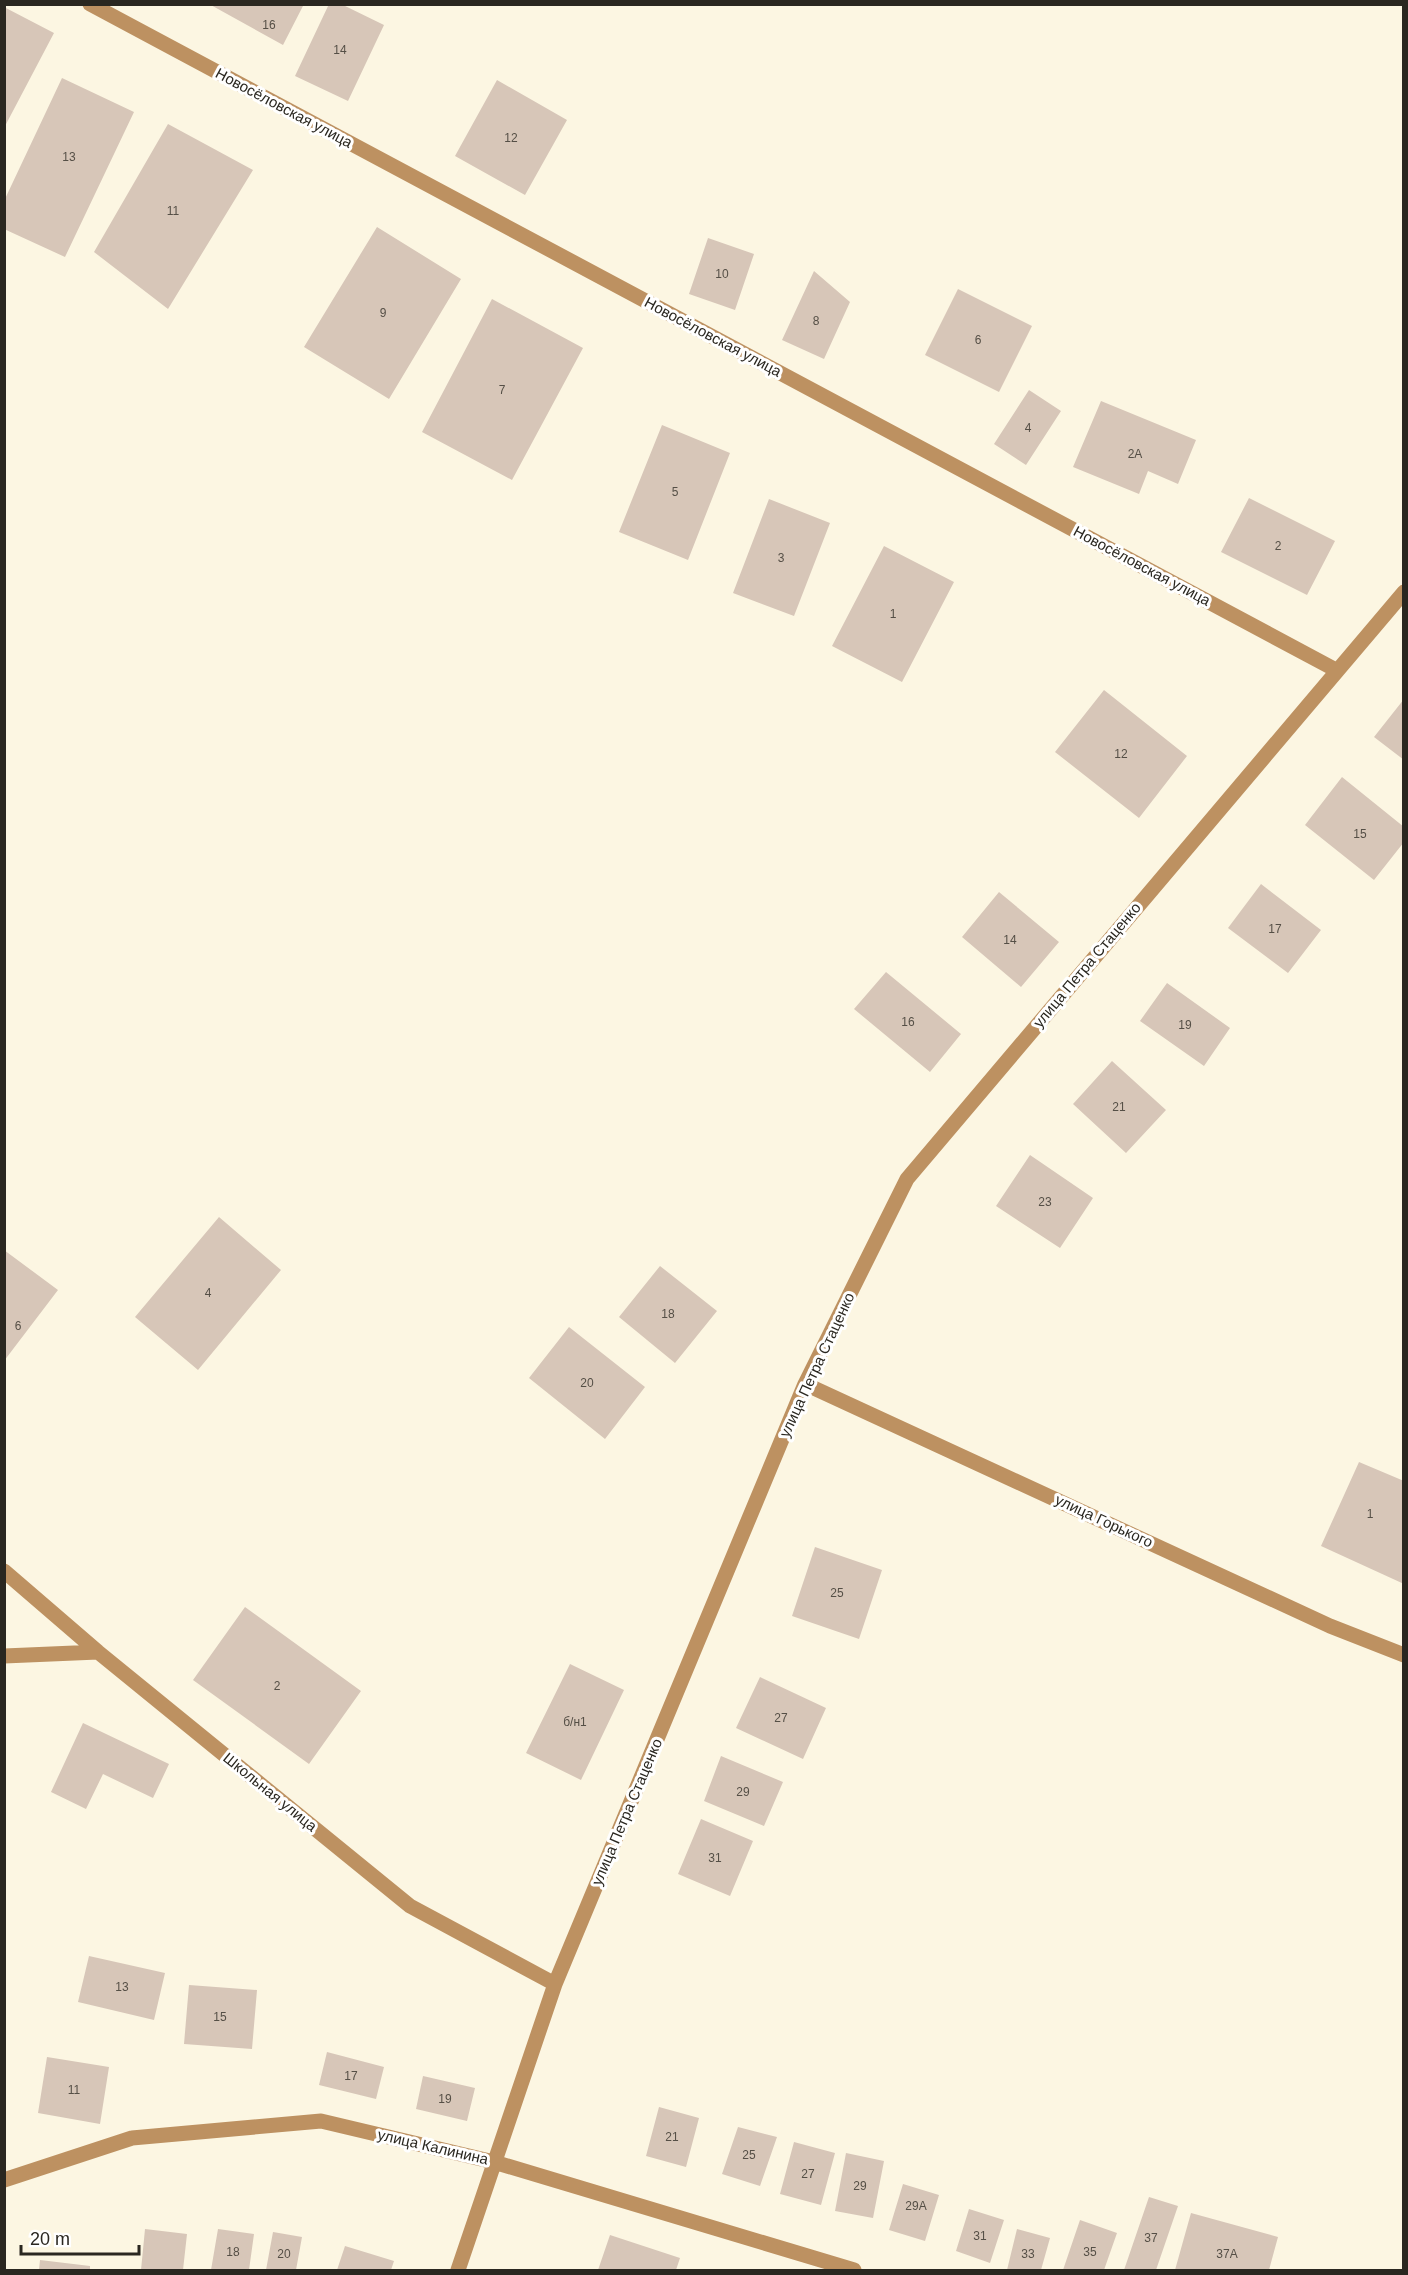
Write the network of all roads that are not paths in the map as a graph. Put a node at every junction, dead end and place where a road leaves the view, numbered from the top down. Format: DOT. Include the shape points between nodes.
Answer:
graph roads {
  1 [pos="90,4"];
  2 [pos="1404,592"];
  3 [pos="1336,670"];
  4 [pos="805,1384"];
  5 [pos="4,1571"];
  6 [pos="98,1652"];
  7 [pos="1404,1655"];
  8 [pos="4,1656"];
  9 [pos="555,1983"];
  10 [pos="494,2162"];
  11 [pos="4,2180"];
  12 [pos="458,2271"];
  13 [pos="854,2271"];
  1 -- 3 [label="street, Новосёловская улица"];
  2 -- 3 [label="street, улица Петра Стаценко"];
  3 -- 4 [label="street, улица Петра Стаценко" via="907,1179"];
  4 -- 7 [label="street, улица Горького" via="1330,1626"];
  4 -- 9 [label="street, улица Петра Стаценко"];
  5 -- 6 [label="street, Школьная улица"];
  6 -- 8 [label="street"];
  6 -- 9 [label="street, Школьная улица" via="410,1906"];
  9 -- 10 [label="street, улица Петра Стаценко"];
  10 -- 11 [label="street, улица Калинина" via="321,2121 132,2138"];
  10 -- 12 [label="street, улица Петра Стаценко"];
  10 -- 13 [label="street, улица Калинина"];
}
